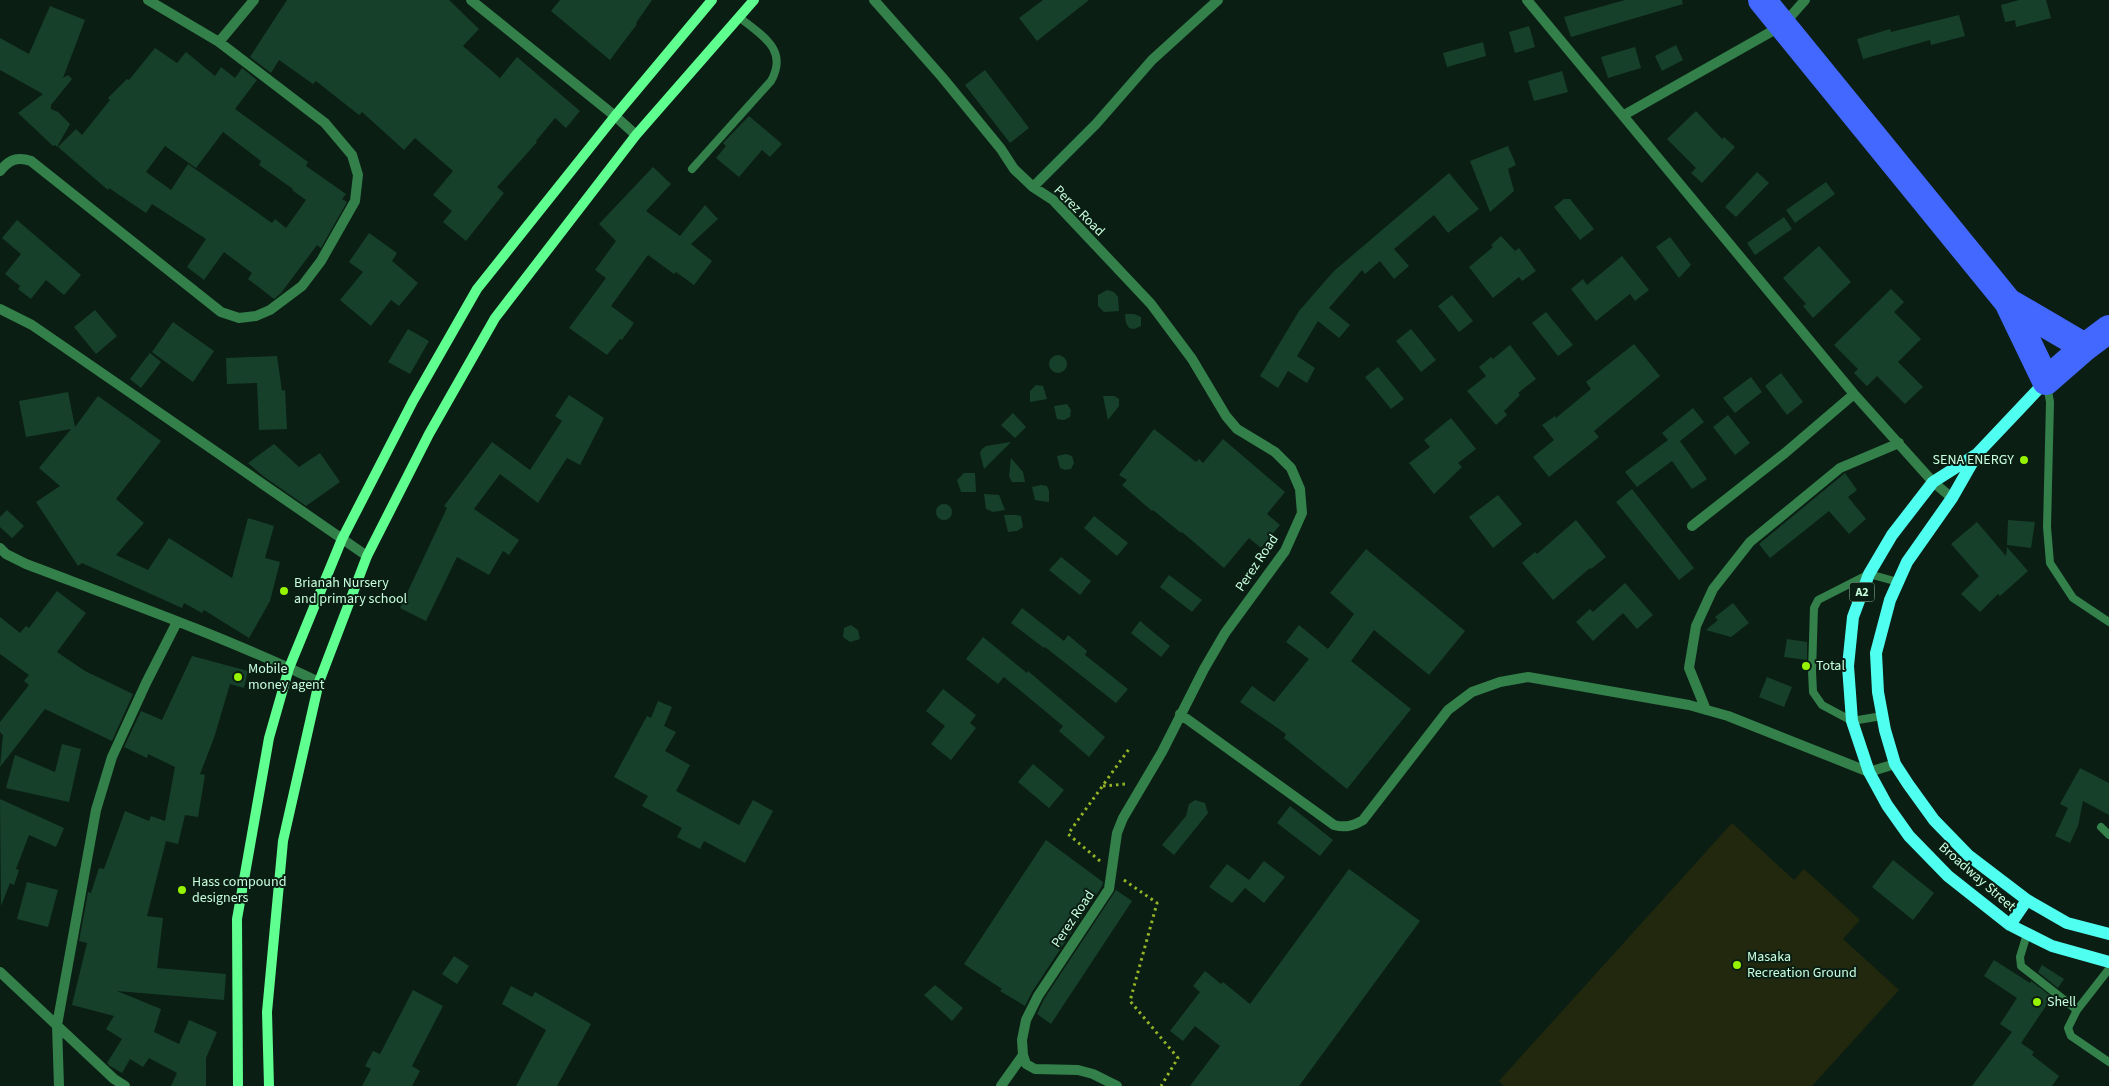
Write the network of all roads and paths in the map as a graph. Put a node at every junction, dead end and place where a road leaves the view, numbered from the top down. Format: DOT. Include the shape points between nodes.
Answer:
graph roads {
  1 [pos="148,0"];
  2 [pos="254,0"];
  3 [pos="471,0"];
  4 [pos="712,0"];
  5 [pos="754,0"];
  6 [pos="874,0"];
  7 [pos="1218,0"];
  8 [pos="1527,0"];
  9 [pos="1762,0"];
  10 [pos="1805,0"];
  11 [pos="739,16"];
  12 [pos="1782,25"];
  13 [pos="219,42"];
  14 [pos="1624,115"];
  15 [pos="615,116"];
  16 [pos="636,136"];
  17 [pos="692,169"];
  18 [pos="0,170"];
  19 [pos="1033,187"];
  20 [pos="2008,302"];
  21 [pos="0,309"];
  22 [pos="2109,329"];
  23 [pos="2085,347"];
  24 [pos="2046,381"];
  25 [pos="1854,394"];
  26 [pos="1899,443"];
  27 [pos="1977,454"];
  28 [pos="1934,482"];
  29 [pos="1952,498"];
  30 [pos="1692,526"];
  31 [pos="342,539"];
  32 [pos="0,548"];
  33 [pos="367,556"];
  34 [pos="1869,574"];
  35 [pos="1898,582"];
  36 [pos="177,622"];
  37 [pos="2109,622"];
  38 [pos="289,668"];
  39 [pos="319,682"];
  40 [pos="1706,710"];
  41 [pos="1180,714"];
  42 [pos="1882,716"];
  43 [pos="1852,721"];
  44 [pos="1129,748"];
  45 [pos="1895,764"];
  46 [pos="1869,772"];
  47 [pos="1145,783"];
  48 [pos="1102,786"];
  49 [pos="2101,827"];
  50 [pos="2109,834"];
  51 [pos="1111,870"];
  52 [pos="2027,900"];
  53 [pos="2010,925"];
  54 [pos="2027,934"];
  55 [pos="2109,934"];
  56 [pos="2109,962"];
  57 [pos="2109,969"];
  58 [pos="0,972"];
  59 [pos="2077,1010"];
  60 [pos="57,1025"];
  61 [pos="1023,1055"];
  62 [pos="2109,1062"];
  63 [pos="59,1086"];
  64 [pos="125,1086"];
  65 [pos="238,1086"];
  66 [pos="269,1086"];
  67 [pos="1001,1086"];
  68 [pos="1117,1086"];
  69 [pos="1161,1086"];
  1 -- 13 [label="street"];
  2 -- 13 [label="street"];
  3 -- 15 [label="street"];
  4 -- 15 [label="street"];
  5 -- 11 [label="street"];
  6 -- 19 [label="street, Perez Road" via="942,77 1014,169"];
  7 -- 19 [label="street" via="1152,60 1096,124"];
  8 -- 14 [label="street"];
  9 -- 12 [label="highway"];
  10 -- 12 [label="street"];
  11 -- 16 [label="street"];
  11 -- 17 [label="lane" via="770,42 777,55 778,69"];
  12 -- 14 [label="street"];
  12 -- 20 [label="highway"];
  13 -- 18 [label="street" via="325,123 352,155 358,174 355,201 321,261 302,286 270,310 238,318 221,312 31,160 20,157"];
  14 -- 25 [label="street"];
  15 -- 16 [label="street"];
  15 -- 31 [label="street" via="477,289 413,401"];
  16 -- 33 [label="street" via="494,318 429,434"];
  19 -- 41 [label="street, Perez Road" via="1053,200 1151,304 1192,359 1226,416 1238,429 1276,452 1291,468 1300,489 1302,513 1286,551 1225,633"];
  20 -- 23 [label="highway"];
  20 -- 24 [label="highway"];
  21 -- 31 [label="street" via="64,347"];
  22 -- 23 [label="highway, A2"];
  23 -- 24 [label="highway, A2"];
  24 -- 27 [label="main road, Broadway Street / A2"];
  24 -- 37 [label="lane" via="2050,402 2047,527 2050,563 2073,598"];
  25 -- 26 [label="street"];
  25 -- 30 [label="street"];
  26 -- 28 [label="street"];
  26 -- 40 [label="street" via="1840,468 1750,542 1713,589 1696,626 1690,668"];
  27 -- 28 [label="main road, Broadway Street / A2"];
  27 -- 29 [label="main road, Broadway Street / A2"];
  28 -- 29 [label="street"];
  28 -- 34 [label="main road, Broadway Street / A2" via="1892,535"];
  29 -- 35 [label="main road, Broadway Street / A2" via="1907,562"];
  31 -- 33 [label="street"];
  31 -- 38 [label="street"];
  32 -- 36 [label="street" via="26,564"];
  33 -- 39 [label="street"];
  34 -- 35 [label="lane"];
  34 -- 43 [label="main road, Broadway Street / A2" via="1853,617 1848,666"];
  34 -- 43 [label="lane" via="1818,600 1814,608 1814,692 1822,705"];
  35 -- 42 [label="main road, Broadway Street / A2" via="1876,653"];
  36 -- 38 [label="street"];
  36 -- 60 [label="street" via="112,757 96,810"];
  38 -- 39 [label="street"];
  38 -- 65 [label="street" via="269,738 237,919"];
  39 -- 66 [label="street" via="283,841 267,1012"];
  40 -- 41 [label="street" via="1528,677 1500,682 1472,692 1448,710 1363,820 1353,826 1342,827 1334,825"];
  40 -- 46 [label="street"];
  41 -- 47 [label="street, Perez Road"];
  42 -- 43 [label="lane"];
  42 -- 45 [label="main road, Broadway Street / A2"];
  43 -- 46 [label="main road, Broadway Street / A2"];
  44 -- 48 [label="path"];
  45 -- 46 [label="street"];
  45 -- 52 [label="main road, Broadway Street / A2" via="1934,820 1968,855"];
  46 -- 53 [label="main road, Broadway Street / A2" via="1909,836 1948,876"];
  47 -- 48 [label="path"];
  47 -- 51 [label="street, Perez Road" via="1117,833"];
  48 -- 51 [label="path" via="1068,834"];
  49 -- 50 [label="lane"];
  51 -- 61 [label="street, Perez Road" via="1109,889 1038,996 1026,1020"];
  51 -- 69 [label="path" via="1157,903 1130,1001 1178,1058"];
  52 -- 53 [label="main road"];
  52 -- 55 [label="main road, Broadway Street / A2" via="2067,923"];
  53 -- 54 [label="main road, Broadway Street / A2"];
  54 -- 56 [label="main road, Broadway Street / A2" via="2052,946"];
  54 -- 59 [label="lane" via="2020,957 2022,966"];
  57 -- 59 [label="lane"];
  58 -- 60 [label="street"];
  59 -- 62 [label="lane" via="2068,1028 2071,1036"];
  60 -- 63 [label="street"];
  60 -- 64 [label="street"];
  61 -- 67 [label="street"];
  61 -- 68 [label="street" via="1026,1064 1034,1069 1078,1070"];
}
